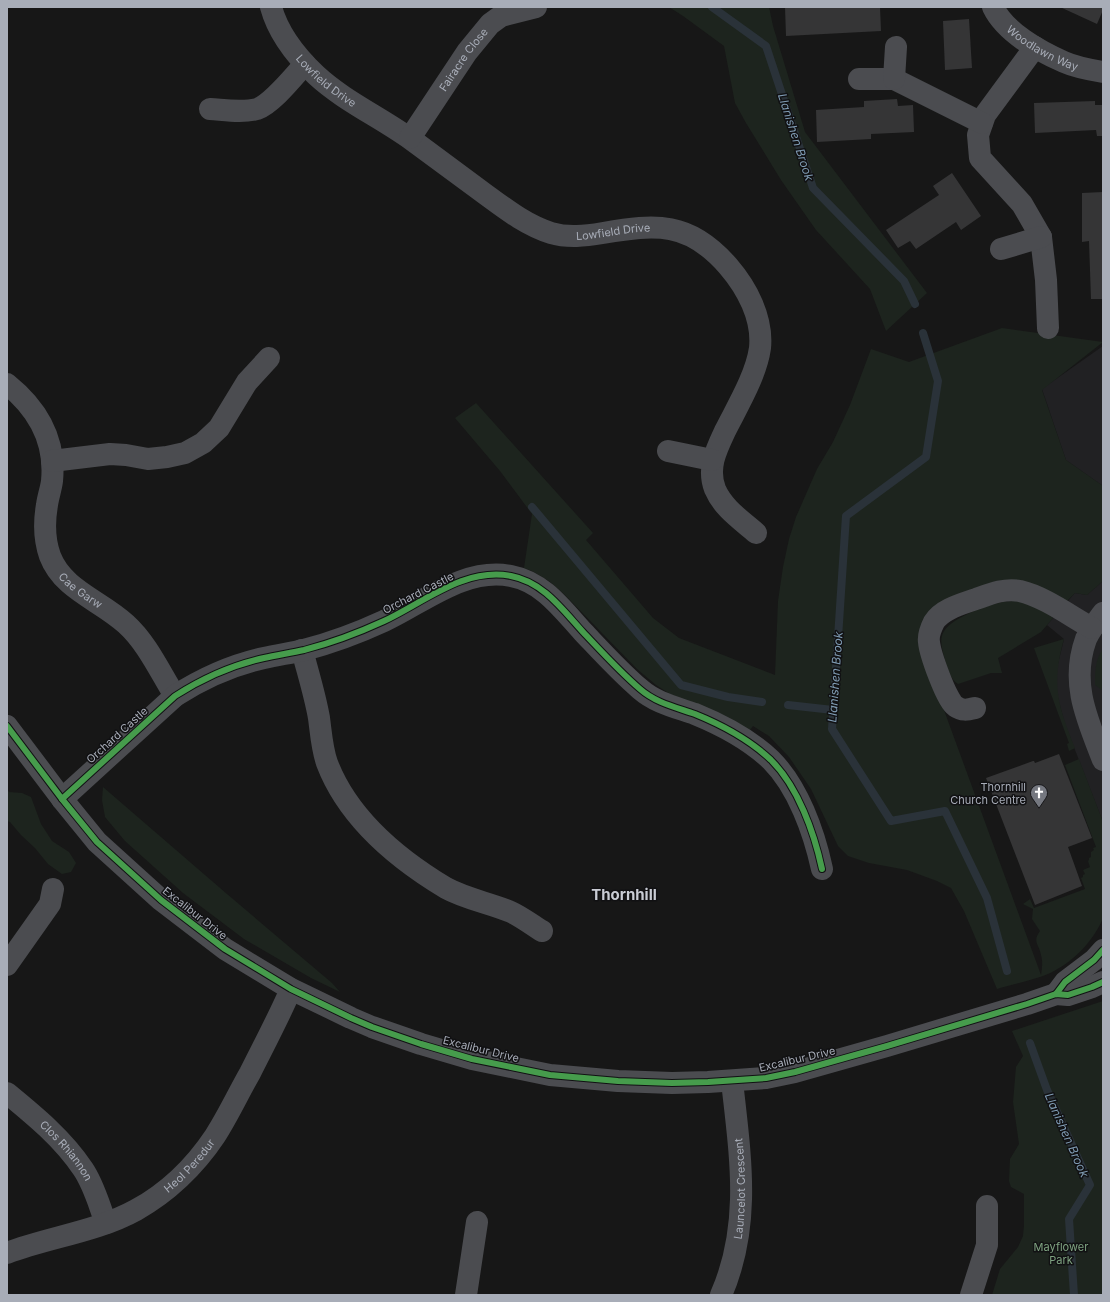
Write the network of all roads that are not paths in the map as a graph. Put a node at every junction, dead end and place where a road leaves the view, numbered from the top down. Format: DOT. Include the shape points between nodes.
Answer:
graph roads {
  1 [pos="271,7"];
  2 [pos="536,7"];
  3 [pos="993,7"];
  4 [pos="896,47"];
  5 [pos="1035,47"];
  6 [pos="305,64"];
  7 [pos="1103,72"];
  8 [pos="859,79"];
  9 [pos="894,79"];
  10 [pos="210,109"];
  11 [pos="982,123"];
  12 [pos="410,138"];
  13 [pos="1041,237"];
  14 [pos="1002,249"];
  15 [pos="1048,328"];
  16 [pos="269,358"];
  17 [pos="7,384"];
  18 [pos="668,451"];
  19 [pos="712,460"];
  20 [pos="52,461"];
  21 [pos="756,533"];
  22 [pos="1098,621"];
  23 [pos="302,650"];
  24 [pos="176,696"];
  25 [pos="975,708"];
  26 [pos="1095,714"];
  27 [pos="7,726"];
  28 [pos="1103,760"];
  29 [pos="62,799"];
  30 [pos="822,869"];
  31 [pos="53,889"];
  32 [pos="542,931"];
  33 [pos="1103,950"];
  34 [pos="7,965"];
  35 [pos="1103,982"];
  36 [pos="291,989"];
  37 [pos="1056,994"];
  38 [pos="732,1080"];
  39 [pos="7,1093"];
  40 [pos="987,1206"];
  41 [pos="476,1222"];
  42 [pos="106,1223"];
  43 [pos="7,1253"];
  44 [pos="466,1295"];
  45 [pos="721,1295"];
  46 [pos="971,1295"];
  1 -- 6 [label="street, Lowfield Drive" via="288,44"];
  2 -- 12 [label="street, Fairacre Close" via="501,16 479,35"];
  3 -- 5 [label="street, Woodlawn Way" via="997,15 1019,36"];
  4 -- 9 [label="street"];
  5 -- 7 [label="street, Woodlawn Way" via="1065,63"];
  5 -- 11 [label="street" via="985,115"];
  6 -- 10 [label="street" via="267,103 258,108 244,111"];
  6 -- 12 [label="street, Lowfield Drive" via="346,99"];
  8 -- 9 [label="street"];
  9 -- 11 [label="street"];
  11 -- 13 [label="street" via="978,135 980,158 1022,204"];
  12 -- 19 [label="street, Lowfield Drive" via="533,226 553,234 572,237 636,228 675,229 708,247 728,266 746,290 754,310 760,330 760,350 745,391"];
  13 -- 14 [label="street"];
  13 -- 15 [label="street"];
  16 -- 20 [label="street" via="247,382 219,428 203,443 185,453 148,459 110,454"];
  17 -- 20 [label="street, Cae Garw" via="33,408 49,443"];
  18 -- 19 [label="street"];
  19 -- 21 [label="street, Lowfield Drive" via="715,489 723,503"];
  20 -- 24 [label="street, Cae Garw" via="52,482 45,523 50,556 68,583 126,624 150,655"];
  22 -- 25 [label="street" via="1018,590 1004,590 946,611 934,621 929,642 946,696 954,706 964,710"];
  22 -- 26 [label="street" via="1087,638 1079,672 1081,698"];
  23 -- 24 [label="street, Orchard Castle" via="234,666 199,681"];
  23 -- 30 [label="street, Orchard Castle" via="333,642 384,621 459,582 494,575 511,576 527,581 551,597 609,660 650,698 697,715 735,734 772,761 787,780 800,804 818,847"];
  23 -- 32 [label="street" via="327,762 357,815 401,858 447,888 512,912"];
  24 -- 29 [label="street, Orchard Castle"];
  26 -- 28 [label="street"];
  27 -- 29 [label="street, Excalibur Drive"];
  29 -- 36 [label="street, Excalibur Drive" via="97,842 161,900 225,949"];
  31 -- 34 [label="street" via="50,904"];
  33 -- 37 [label="street" via="1065,982"];
  35 -- 37 [label="street, Excalibur Drive" via="1068,995"];
  36 -- 38 [label="street, Excalibur Drive" via="372,1027 421,1044 510,1068 550,1075 618,1081"];
  36 -- 42 [label="street, Heol Peredur" via="231,1109 198,1158 158,1195 136,1210"];
  37 -- 38 [label="street, Excalibur Drive" via="795,1072 766,1078"];
  38 -- 45 [label="street, Launcelot Crescent" via="740,1145 742,1204 736,1255"];
  39 -- 42 [label="street, Clos Rhiannon" via="46,1126 84,1170"];
  40 -- 46 [label="street" via="987,1245"];
  41 -- 44 [label="street"];
  42 -- 43 [label="street, Heol Peredur"];
}
